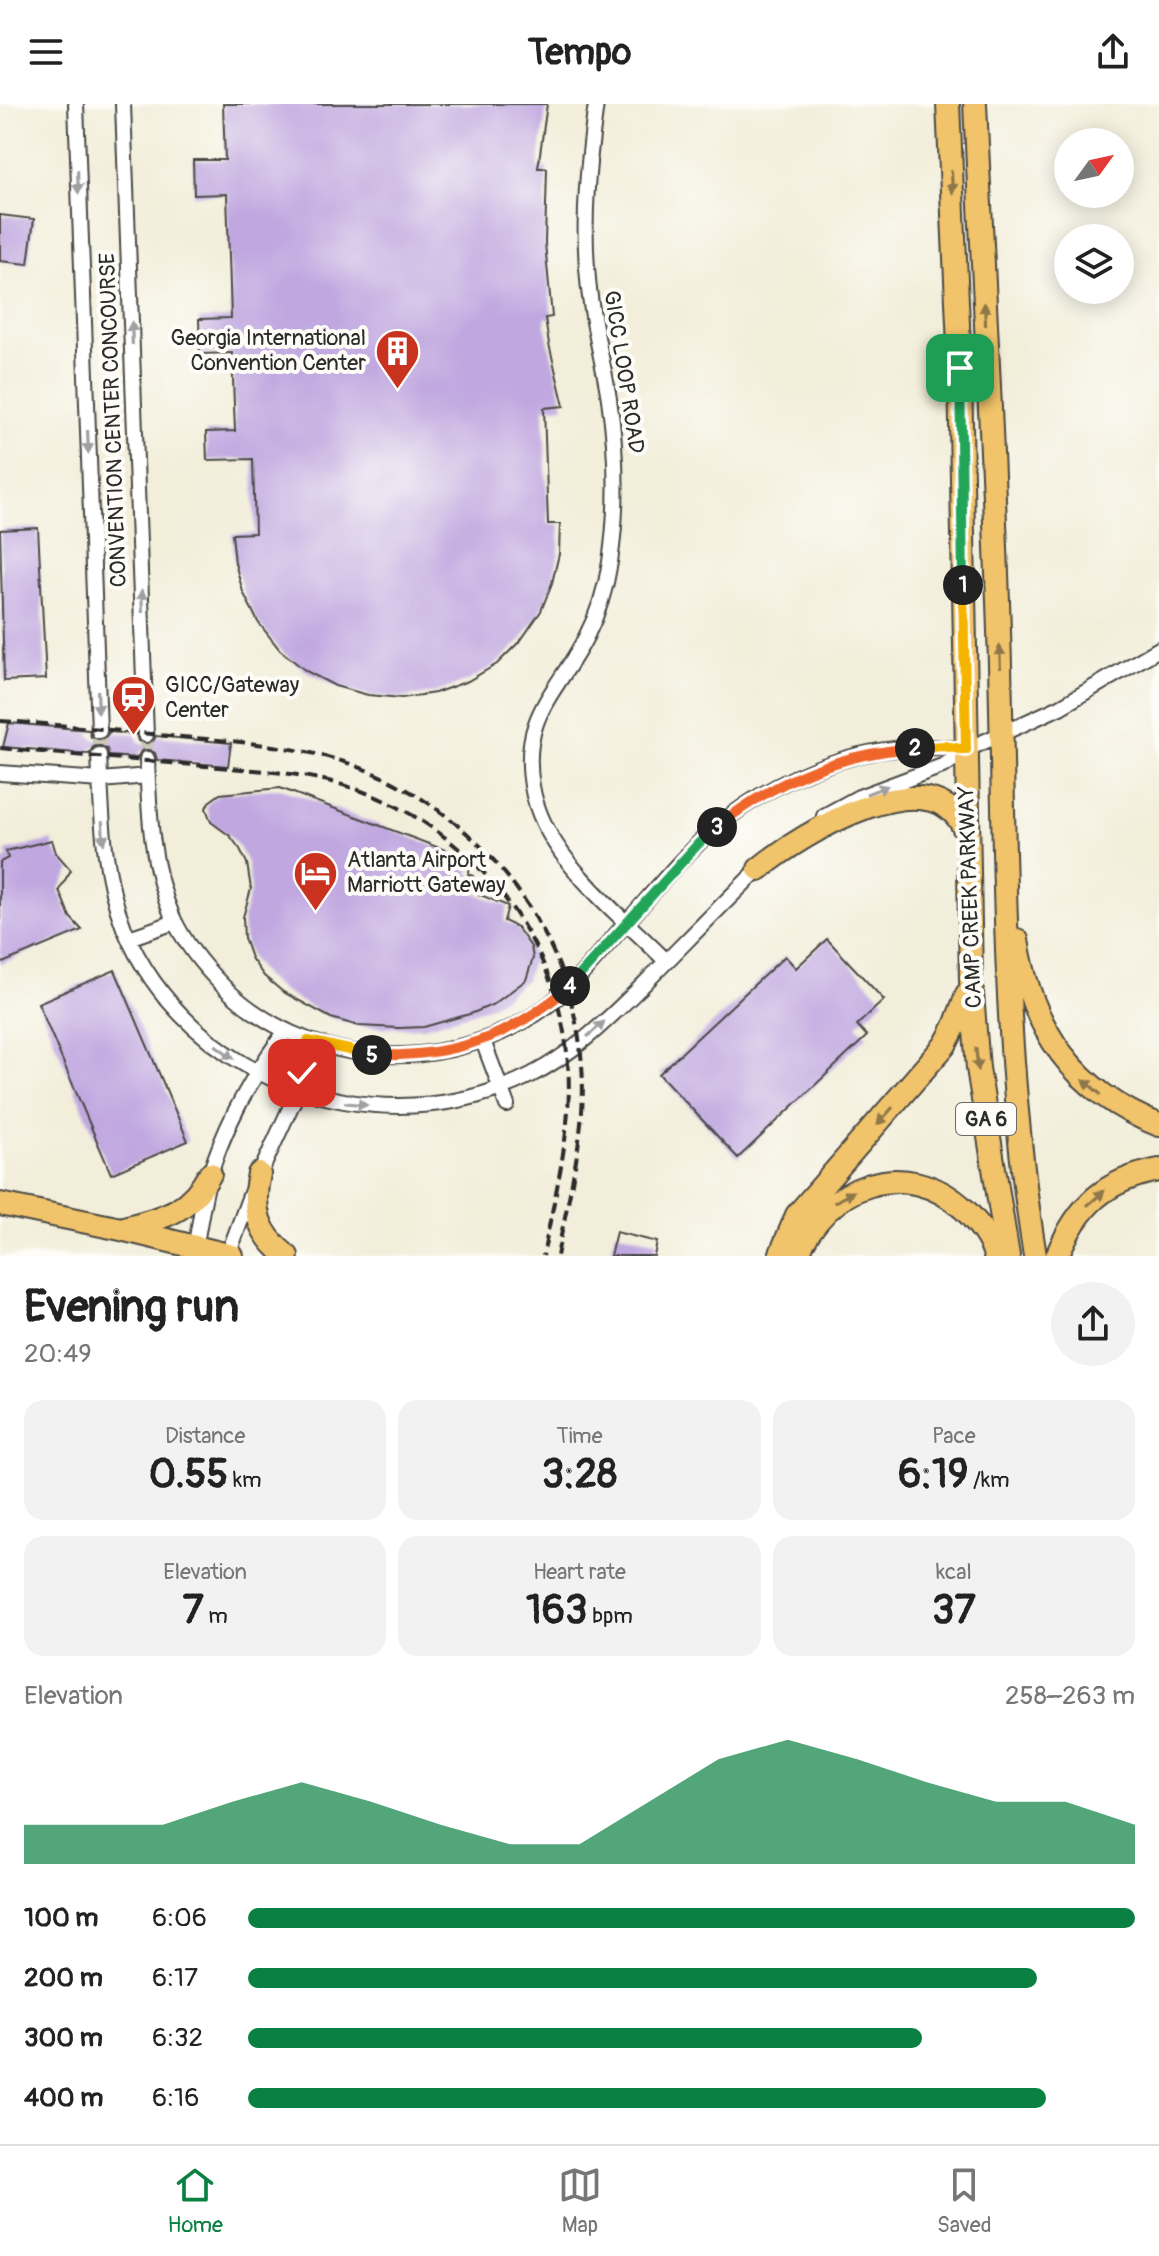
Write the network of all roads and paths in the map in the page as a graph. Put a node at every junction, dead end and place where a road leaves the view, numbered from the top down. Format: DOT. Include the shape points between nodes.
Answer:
graph roads {
  1 [pos="76,104"];
  2 [pos="123,104"];
  3 [pos="596,104"];
  4 [pos="948,104"];
  5 [pos="975,104"];
  6 [pos="1159,649"];
  7 [pos="99,731"];
  8 [pos="146,735"];
  9 [pos="1002,735"];
  10 [pos="966,750"];
  11 [pos="99,755"];
  12 [pos="147,759"];
  13 [pos="0,773"];
  14 [pos="148,776"];
  15 [pos="101,780"];
  16 [pos="968,837"];
  17 [pos="1004,861"];
  18 [pos="759,869"];
  19 [pos="175,922"];
  20 [pos="628,922"];
  21 [pos="129,938"];
  22 [pos="666,961"];
  23 [pos="971,981"];
  24 [pos="286,1031"];
  25 [pos="308,1041"];
  26 [pos="483,1041"];
  27 [pos="256,1073"];
  28 [pos="501,1088"];
  29 [pos="298,1091"];
  30 [pos="507,1105"];
  31 [pos="1159,1125"];
  32 [pos="1159,1170"];
  33 [pos="210,1174"];
  34 [pos="259,1174"];
  35 [pos="0,1204"];
  36 [pos="121,1229"];
  37 [pos="195,1248"];
  38 [pos="230,1256"];
  39 [pos="287,1256"];
  40 [pos="780,1256"];
  41 [pos="797,1256"];
  42 [pos="995,1256"];
  43 [pos="1008,1256"];
  44 [pos="1035,1256"];
  45 [pos="1057,1256"];
  1 -- 7 [label="street, CONVENTION CENTER CONCOURSE, one-way"];
  8 -- 2 [label="street, CONVENTION CENTER CONCOURSE, one-way"];
  3 -- 20 [label="street, GICC LOOP ROAD" via="585,241 613,430 616,501 610,565 585,640 540,708 530,764 536,807 552,840"];
  4 -- 10 [label="main road, CAMP CREEK PARKWAY / GA 6, one-way" via="962,416"];
  9 -- 5 [label="main road, CAMP CREEK PARKWAY / GA 6, one-way"];
  6 -- 9 [label="street"];
  9 -- 10 [label="street"];
  9 -- 17 [label="main road, CAMP CREEK PARKWAY / GA 6"];
  10 -- 16 [label="main road, CAMP CREEK PARKWAY / GA 6"];
  18 -- 10 [label="street, one-way" via="838,808 945,765"];
  10 -- 20 [label="street" via="944,746 877,752 791,779 718,826"];
  11 -- 15 [label="street"];
  12 -- 14 [label="street"];
  13 -- 15 [label="street"];
  14 -- 15 [label="street"];
  14 -- 19 [label="street" via="156,869"];
  15 -- 21 [label="street, one-way" via="109,880"];
  16 -- 18 [label="main road" via="947,805 934,799 904,799 819,827"];
  16 -- 23 [label="main road, CAMP CREEK PARKWAY / GA 6"];
  31 -- 17 [label="main road, one-way" via="1105,1098 1083,1080 1048,1036 1027,987"];
  17 -- 44 [label="main road, CAMP CREEK PARKWAY / GA 6" via="1012,1070"];
  18 -- 22 [label="street"];
  19 -- 21 [label="street"];
  19 -- 24 [label="street" via="231,994"];
  20 -- 22 [label="street, GICC LOOP ROAD"];
  20 -- 26 [label="street" via="552,1001"];
  21 -- 27 [label="street, one-way" via="172,1005"];
  28 -- 22 [label="street, one-way" via="532,1075 586,1038"];
  23 -- 40 [label="main road, one-way" via="939,1053 804,1206"];
  23 -- 43 [label="main road, CAMP CREEK PARKWAY / GA 6, one-way" via="978,1068"];
  24 -- 25 [label="street"];
  24 -- 27 [label="street"];
  25 -- 26 [label="street" via="366,1055 397,1056"];
  25 -- 29 [label="street"];
  26 -- 28 [label="street"];
  27 -- 29 [label="street"];
  27 -- 33 [label="street"];
  29 -- 28 [label="street, one-way" via="398,1107 434,1105"];
  28 -- 30 [label="street"];
  29 -- 34 [label="street"];
  45 -- 32 [label="main road, one-way" via="1074,1222 1101,1192 1135,1174"];
  33 -- 36 [label="main road" via="195,1197 173,1214"];
  33 -- 37 [label="street"];
  34 -- 38 [label="street"];
  34 -- 39 [label="main road" via="258,1219 264,1235"];
  35 -- 36 [label="main road"];
  36 -- 37 [label="main road"];
  37 -- 38 [label="main road"];
  41 -- 42 [label="main road, one-way" via="827,1207 863,1187 892,1181 948,1197 971,1217"];
}
